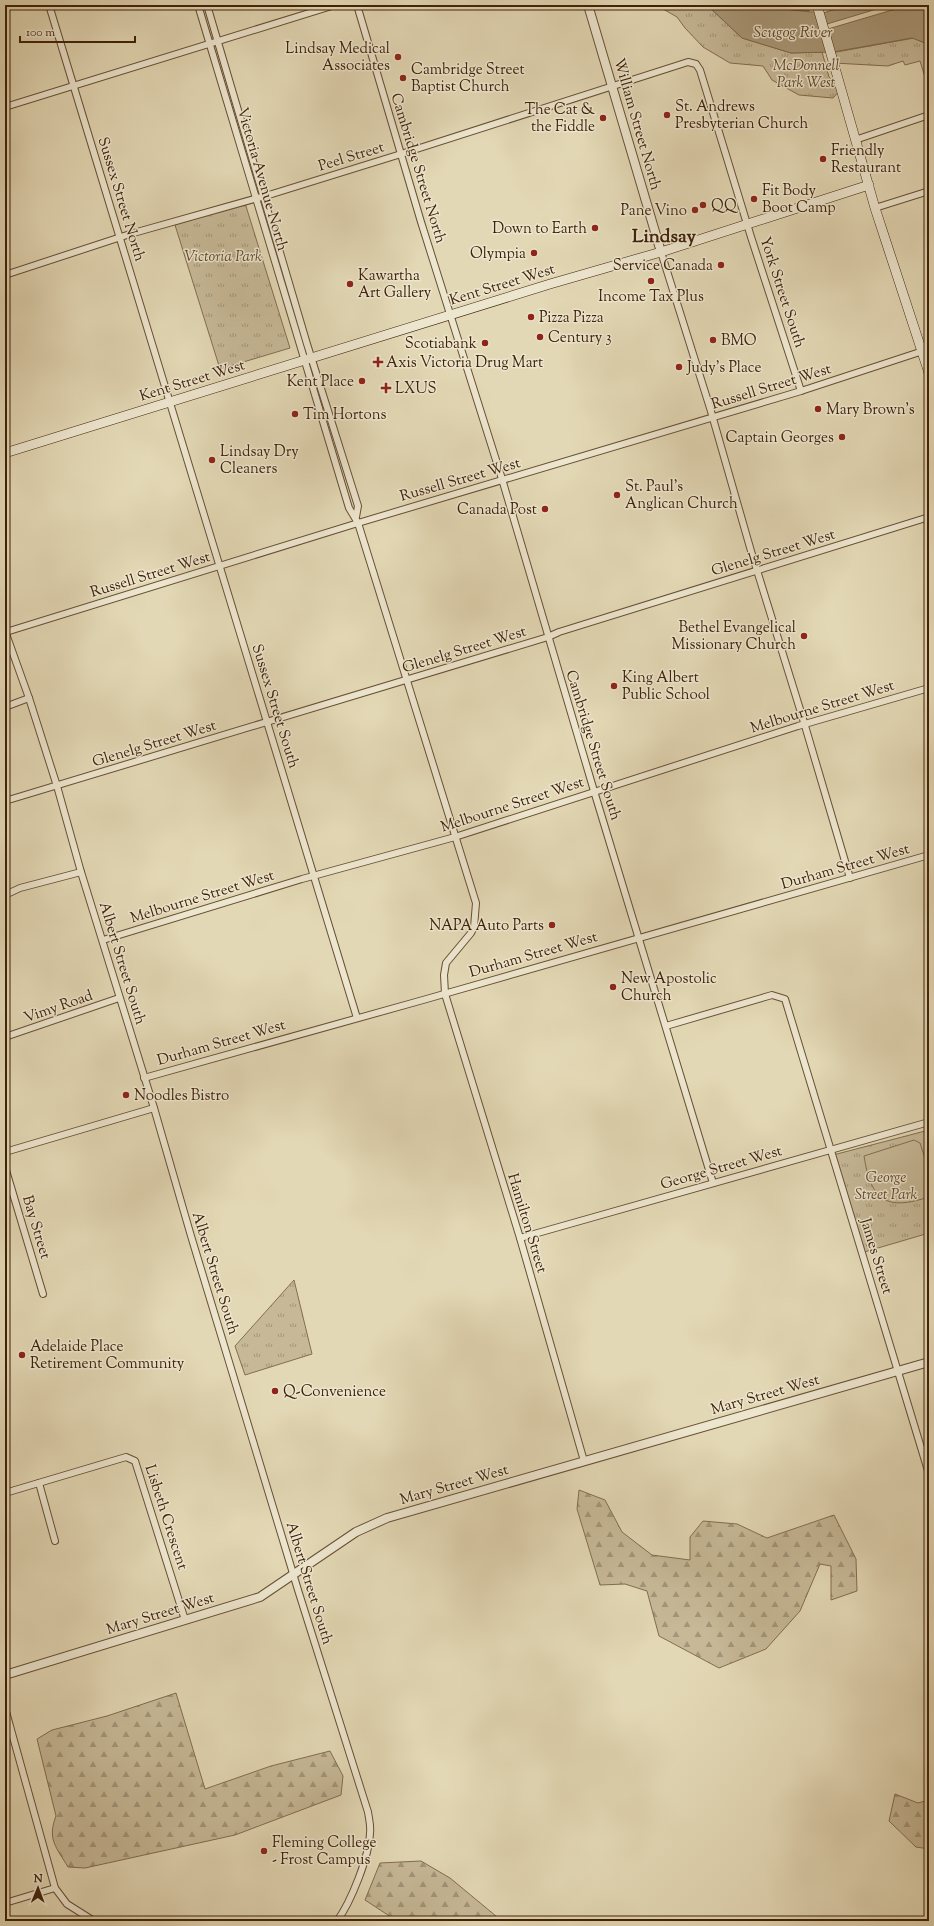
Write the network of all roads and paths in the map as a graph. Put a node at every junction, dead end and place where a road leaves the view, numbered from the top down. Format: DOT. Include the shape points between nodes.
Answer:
graph roads {
  1 [pos="49,5"];
  2 [pos="198,5"];
  3 [pos="207,5"];
  4 [pos="335,5"];
  5 [pos="357,5"];
  6 [pos="588,5"];
  7 [pos="817,5"];
  8 [pos="218,40"];
  9 [pos="210,44"];
  10 [pos="700,70"];
  11 [pos="74,87"];
  12 [pos="613,87"];
  13 [pos="5,107"];
  14 [pos="929,115"];
  15 [pos="243,127"];
  16 [pos="235,129"];
  17 [pos="855,140"];
  18 [pos="401,154"];
  19 [pos="869,185"];
  20 [pos="929,191"];
  21 [pos="264,196"];
  22 [pos="255,198"];
  23 [pos="875,208"];
  24 [pos="747,224"];
  25 [pos="120,238"];
  26 [pos="661,252"];
  27 [pos="5,275"];
  28 [pos="450,315"];
  29 [pos="926,350"];
  30 [pos="308,360"];
  31 [pos="929,373"];
  32 [pos="801,391"];
  33 [pos="171,401"];
  34 [pos="712,417"];
  35 [pos="5,453"];
  36 [pos="502,480"];
  37 [pos="929,517"];
  38 [pos="357,520"];
  39 [pos="220,566"];
  40 [pos="757,571"];
  41 [pos="5,632"];
  42 [pos="548,637"];
  43 [pos="407,679"];
  44 [pos="929,688"];
  45 [pos="29,698"];
  46 [pos="5,707"];
  47 [pos="267,722"];
  48 [pos="805,724"];
  49 [pos="57,786"];
  50 [pos="594,791"];
  51 [pos="5,801"];
  52 [pos="455,836"];
  53 [pos="929,855"];
  54 [pos="81,872"];
  55 [pos="314,876"];
  56 [pos="850,878"];
  57 [pos="5,895"];
  58 [pos="638,937"];
  59 [pos="103,940"];
  60 [pos="445,994"];
  61 [pos="120,998"];
  62 [pos="357,1018"];
  63 [pos="666,1026"];
  64 [pos="5,1037"];
  65 [pos="144,1078"];
  66 [pos="154,1108"];
  67 [pos="929,1122"];
  68 [pos="831,1148"];
  69 [pos="5,1152"];
  70 [pos="5,1167"];
  71 [pos="713,1183"];
  72 [pos="520,1238"];
  73 [pos="43,1294"];
  74 [pos="929,1362"];
  75 [pos="897,1370"];
  76 [pos="584,1461"];
  77 [pos="929,1474"];
  78 [pos="39,1483"];
  79 [pos="5,1493"];
  80 [pos="55,1541"];
  81 [pos="294,1576"];
  82 [pos="185,1620"];
  83 [pos="5,1675"];
  84 [pos="5,1708"];
  85 [pos="55,1888"];
  86 [pos="5,1903"];
  87 [pos="94,1921"];
  88 [pos="337,1921"];
  1 -- 11 [label="street, Sussex Street North"];
  2 -- 9 [label="street, Victoria Avenue North"];
  3 -- 8 [label="street, Victoria Avenue North"];
  4 -- 8 [label="street"];
  5 -- 18 [label="street, Cambridge Street North"];
  6 -- 12 [label="street, William Street North"];
  7 -- 17 [label="main road"];
  8 -- 9 [label="street"];
  8 -- 15 [label="street, Victoria Avenue North"];
  9 -- 11 [label="street"];
  9 -- 16 [label="street, Victoria Avenue North"];
  10 -- 12 [label="street, Peel Street" via="696,64 688,62"];
  10 -- 24 [label="street, York Street South"];
  11 -- 13 [label="street"];
  11 -- 25 [label="street, Sussex Street North"];
  12 -- 18 [label="street, Peel Street"];
  12 -- 26 [label="street, William Street North"];
  14 -- 17 [label="street"];
  15 -- 16 [label="street"];
  15 -- 21 [label="street, Victoria Avenue North"];
  16 -- 22 [label="street, Victoria Avenue North"];
  17 -- 19 [label="main road"];
  18 -- 21 [label="street, Peel Street"];
  18 -- 28 [label="street, Cambridge Street North"];
  19 -- 23 [label="main road"];
  19 -- 24 [label="main road, Kent Street West"];
  20 -- 23 [label="street"];
  21 -- 22 [label="street, Peel Street"];
  21 -- 30 [label="street, Victoria Avenue North"];
  22 -- 25 [label="street, Peel Street"];
  22 -- 30 [label="street, Victoria Avenue North"];
  23 -- 29 [label="main road"];
  24 -- 26 [label="main road, Kent Street West"];
  24 -- 32 [label="street, York Street South"];
  25 -- 27 [label="street, Peel Street"];
  25 -- 33 [label="street, Sussex Street North"];
  26 -- 28 [label="main road, Kent Street West"];
  26 -- 34 [label="street"];
  28 -- 30 [label="main road, Kent Street West"];
  28 -- 36 [label="street, Cambridge Street South"];
  29 -- 31 [label="main road"];
  29 -- 32 [label="street, Russell Street West"];
  30 -- 33 [label="main road, Kent Street West"];
  30 -- 38 [label="street" via="348,508"];
  30 -- 38 [label="street" via="358,506"];
  32 -- 34 [label="street, Russell Street West"];
  33 -- 35 [label="main road, Kent Street West"];
  33 -- 39 [label="street, Sussex Street South"];
  34 -- 36 [label="street, Russell Street West"];
  34 -- 40 [label="street"];
  36 -- 38 [label="street, Russell Street West"];
  36 -- 42 [label="street, Cambridge Street South"];
  37 -- 40 [label="street, Glenelg Street West"];
  38 -- 39 [label="street, Russell Street West"];
  38 -- 43 [label="street, Hamilton Street"];
  39 -- 41 [label="street, Russell Street West"];
  39 -- 47 [label="street, Sussex Street South"];
  40 -- 42 [label="street, Glenelg Street West"];
  40 -- 48 [label="street"];
  41 -- 45 [label="street, Albert Street South"];
  42 -- 43 [label="street, Glenelg Street West"];
  42 -- 50 [label="street, Cambridge Street South"];
  43 -- 47 [label="street, Glenelg Street West"];
  43 -- 52 [label="street, Hamilton Street"];
  44 -- 48 [label="street, Melbourne Street West"];
  45 -- 46 [label="street"];
  45 -- 49 [label="street, Albert Street South"];
  47 -- 49 [label="street, Glenelg Street West"];
  47 -- 55 [label="street, Sussex Street South"];
  48 -- 50 [label="street, Melbourne Street West"];
  48 -- 56 [label="street"];
  49 -- 51 [label="street, Glenelg Street West"];
  49 -- 54 [label="street, Albert Street South"];
  50 -- 52 [label="street, Melbourne Street West"];
  50 -- 58 [label="street, Cambridge Street South"];
  52 -- 55 [label="street, Melbourne Street West"];
  52 -- 60 [label="street, Hamilton Street" via="476,903 476,920 471,933 446,963"];
  53 -- 56 [label="street, Durham Street West"];
  54 -- 57 [label="street" via="20,888"];
  54 -- 59 [label="street, Albert Street South"];
  55 -- 59 [label="street, Melbourne Street West"];
  55 -- 62 [label="street, Sussex Street South"];
  56 -- 58 [label="street, Durham Street West"];
  58 -- 60 [label="street, Durham Street West"];
  58 -- 63 [label="street, Cambridge Street South"];
  59 -- 61 [label="street, Albert Street South"];
  60 -- 62 [label="street, Durham Street West"];
  60 -- 72 [label="street, Hamilton Street"];
  61 -- 64 [label="street, Vimy Road"];
  61 -- 65 [label="street, Albert Street South"];
  62 -- 65 [label="street, Durham Street West"];
  63 -- 68 [label="street, James Street" via="772,995 785,999"];
  63 -- 71 [label="street, Cambridge Street South"];
  65 -- 66 [label="street, Albert Street South"];
  66 -- 69 [label="street"];
  66 -- 81 [label="street, Albert Street South"];
  67 -- 68 [label="street, George Street West"];
  68 -- 71 [label="street, George Street West"];
  68 -- 75 [label="street, James Street"];
  70 -- 73 [label="street, Bay Street"];
  71 -- 72 [label="street, George Street West"];
  72 -- 76 [label="street, Hamilton Street"];
  74 -- 75 [label="street, Mary Street West"];
  75 -- 76 [label="street, Mary Street West"];
  75 -- 77 [label="street, James Street"];
  76 -- 81 [label="street, Mary Street West" via="387,1518 356,1532"];
  78 -- 79 [label="street, Lisbeth Crescent"];
  78 -- 80 [label="street"];
  78 -- 82 [label="street, Lisbeth Crescent" via="126,1457 136,1461"];
  81 -- 82 [label="street, Mary Street West" via="260,1597"];
  81 -- 88 [label="street, Albert Street South" via="368,1812 371,1832 368,1848 346,1908"];
  82 -- 83 [label="street, Mary Street West"];
  84 -- 85 [label="street"];
  85 -- 86 [label="street"];
  85 -- 87 [label="street" via="67,1904"];
}
